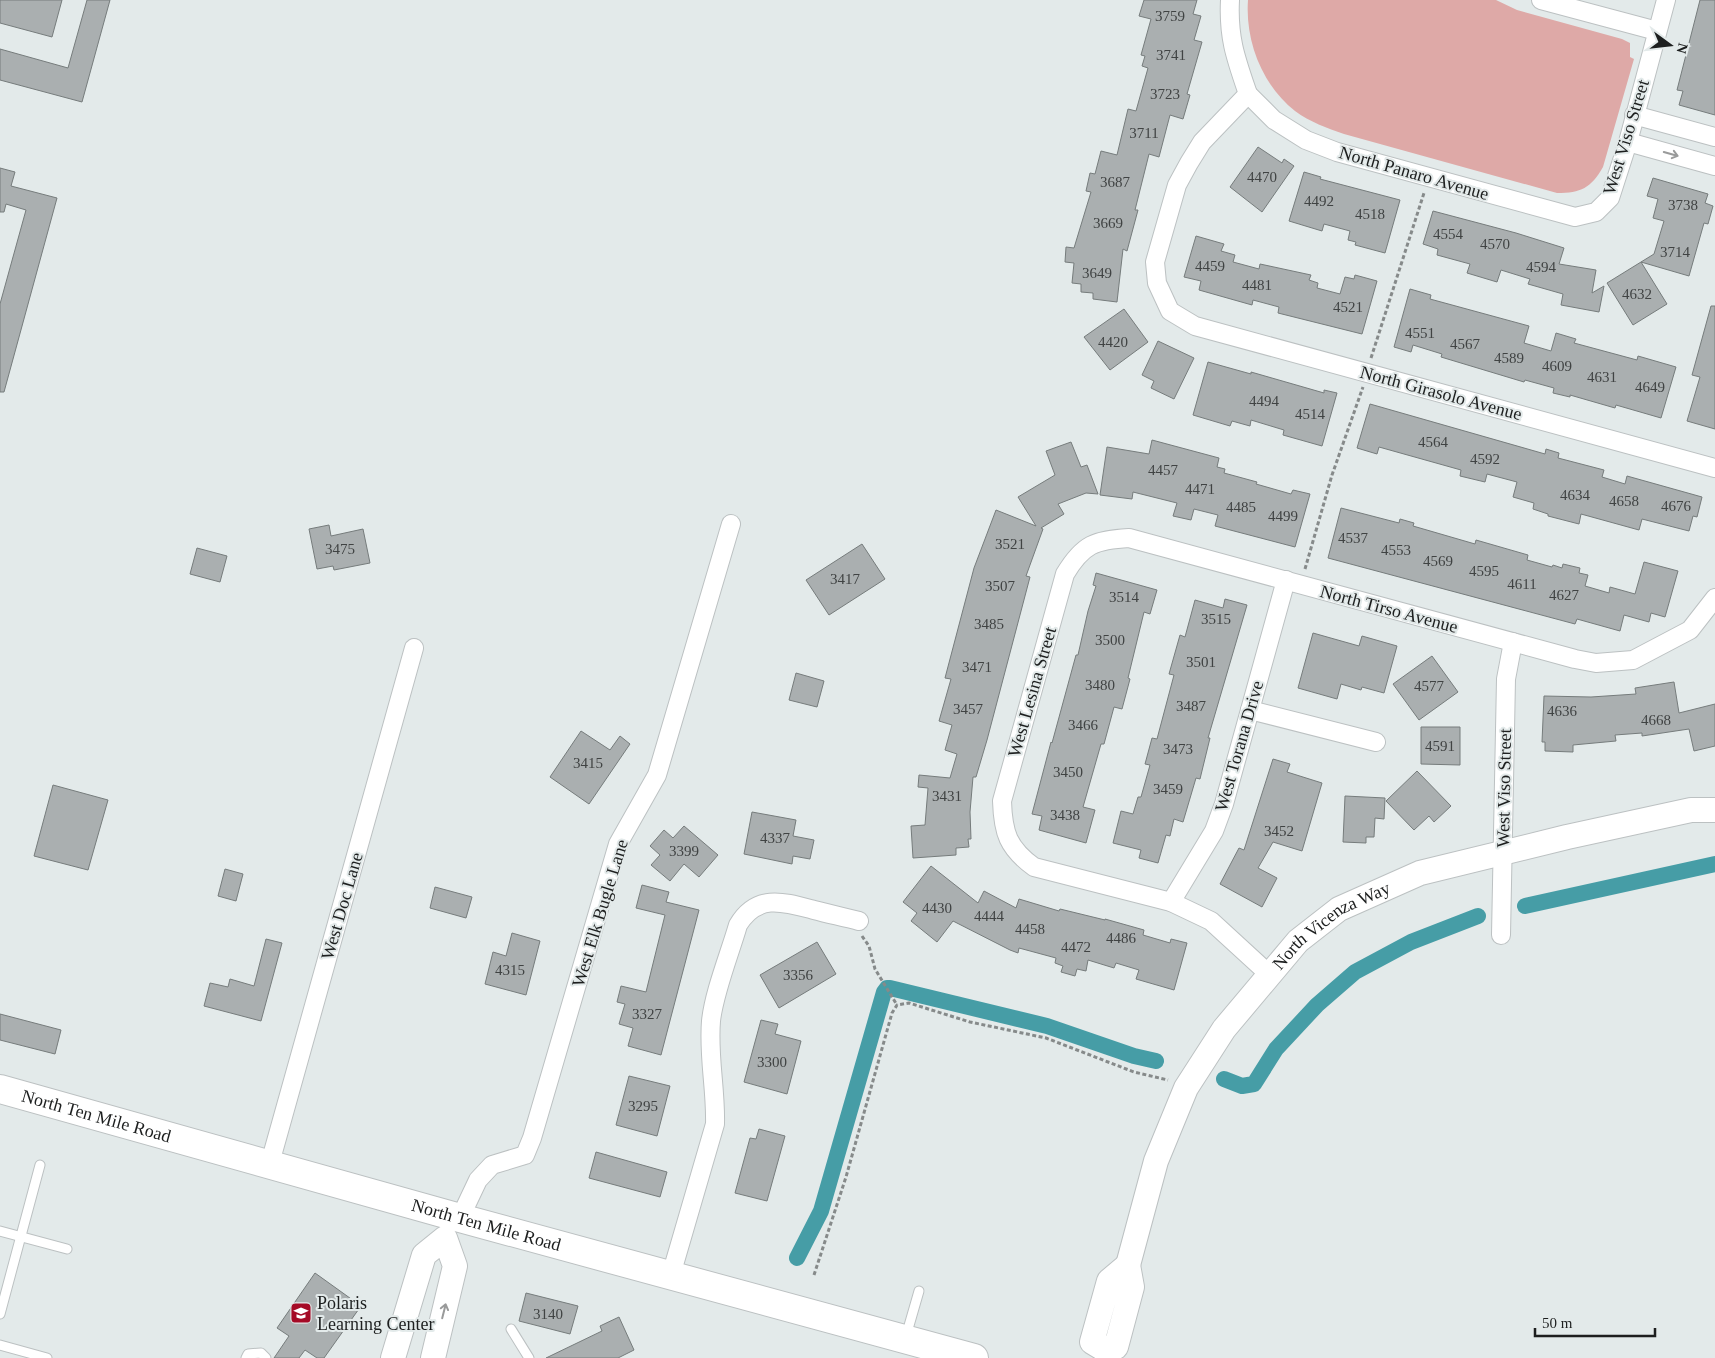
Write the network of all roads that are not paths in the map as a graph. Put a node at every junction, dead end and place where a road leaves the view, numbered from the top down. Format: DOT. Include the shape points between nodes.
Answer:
graph roads {
  1 [pos="1230,0"];
  2 [pos="1542,0"];
  3 [pos="1666,0"];
  4 [pos="1657,31"];
  5 [pos="1248,94"];
  6 [pos="1634,115"];
  7 [pos="1715,137"];
  8 [pos="1628,142"];
  9 [pos="1715,166"];
  10 [pos="1596,212"];
  11 [pos="1715,468"];
  12 [pos="731,524"];
  13 [pos="1085,549"];
  14 [pos="1286,580"];
  15 [pos="1715,598"];
  16 [pos="1513,642"];
  17 [pos="414,648"];
  18 [pos="1250,710"];
  19 [pos="1376,742"];
  20 [pos="1715,810"];
  21 [pos="1502,852"];
  22 [pos="1171,902"];
  23 [pos="859,928"];
  24 [pos="1501,935"];
  25 [pos="1270,974"];
  26 [pos="0,1089"];
  27 [pos="270,1163"];
  28 [pos="40,1165"];
  29 [pos="452,1223"];
  30 [pos="0,1231"];
  31 [pos="20,1236"];
  32 [pos="67,1248"];
  33 [pos="671,1275"];
  34 [pos="918,1291"];
  35 [pos="0,1314"];
  36 [pos="511,1329"];
  37 [pos="905,1339"];
  38 [pos="0,1345"];
  39 [pos="1100,1353"];
  40 [pos="47,1358"];
  41 [pos="246,1358"];
  42 [pos="266,1358"];
  43 [pos="392,1358"];
  44 [pos="433,1358"];
  45 [pos="529,1358"];
  46 [pos="974,1358"];
  1 -- 5 [label="street" via="1233,49"];
  2 -- 4 [label="street"];
  3 -- 4 [label="street, West Viso Street"];
  4 -- 6 [label="street, West Viso Street"];
  5 -- 10 [label="street, North Panaro Avenue" via="1274,120 1306,140 1337,152 1575,217"];
  5 -- 11 [label="street, North Girasolo Avenue" via="1202,142 1177,185 1155,262 1157,283 1170,311 1195,326"];
  6 -- 7 [label="street"];
  6 -- 8 [label="street, West Viso Street"];
  8 -- 9 [label="street, one-way"];
  8 -- 10 [label="street, West Viso Street" via="1610,198"];
  12 -- 29 [label="street, West Elk Bugle Lane" via="657,775 618,844 532,1138 525,1155 492,1165 478,1180"];
  13 -- 14 [label="street, North Tirso Avenue" via="1105,539 1129,538"];
  13 -- 22 [label="street, West Lesina Street" via="1074,558 1065,574 1002,801 1003,824 1019,856 1034,867"];
  14 -- 16 [label="street, North Tirso Avenue"];
  14 -- 18 [label="street, West Torana Drive"];
  15 -- 16 [label="street, North Tirso Avenue" via="1690,630 1633,660 1596,662 1575,659"];
  16 -- 21 [label="street, West Viso Street" via="1506,679"];
  17 -- 27 [label="street, West Doc Lane"];
  18 -- 19 [label="street"];
  18 -- 22 [label="street, West Torana Drive" via="1214,830"];
  20 -- 21 [label="street, North Vicenza Way" via="1691,810"];
  21 -- 24 [label="street, West Viso Street"];
  21 -- 25 [label="street, North Vicenza Way" via="1420,873 1339,909 1298,941"];
  22 -- 25 [label="street" via="1211,921"];
  23 -- 33 [label="street" via="784,902 755,906 738,925 711,1020 715,1124"];
  25 -- 39 [label="street, North Vicenza Way" via="1224,1029 1186,1088 1156,1161 1128,1265 1132,1287 1116,1347"];
  26 -- 27 [label="main road, North Ten Mile Road"];
  27 -- 29 [label="main road, North Ten Mile Road"];
  28 -- 31 [label="lane"];
  29 -- 33 [label="main road, North Ten Mile Road"];
  29 -- 43 [label="street" via="424,1256"];
  44 -- 29 [label="street, one-way" via="455,1266"];
  30 -- 31 [label="lane"];
  31 -- 32 [label="lane"];
  31 -- 35 [label="lane"];
  33 -- 37 [label="main road, North Ten Mile Road"];
  34 -- 37 [label="lane"];
  36 -- 45 [label="lane"];
  37 -- 46 [label="main road, North Ten Mile Road"];
  38 -- 40 [label="lane"];
  41 -- 42 [label="lane" via="248,1354 261,1353"];
}
